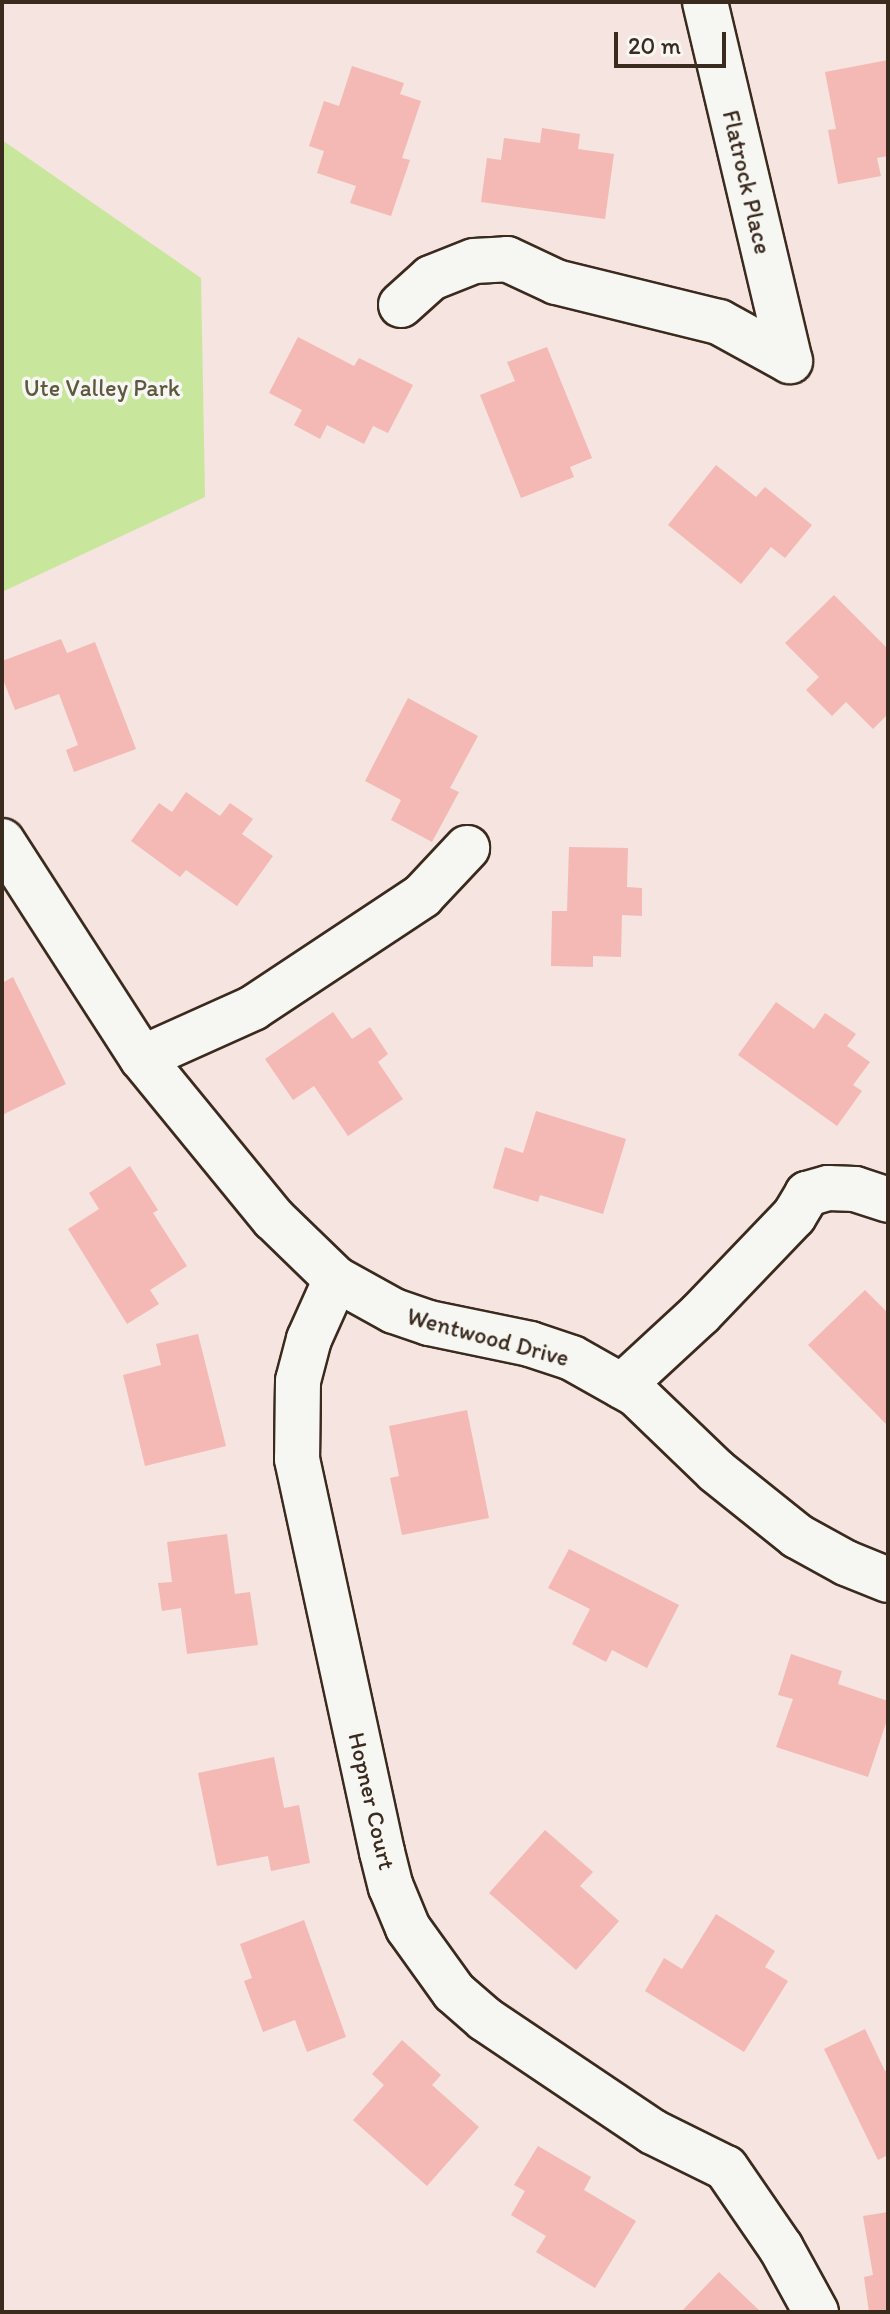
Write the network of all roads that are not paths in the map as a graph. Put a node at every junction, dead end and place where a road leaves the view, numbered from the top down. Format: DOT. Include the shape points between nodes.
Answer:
graph roads {
  1 [pos="705,2"];
  2 [pos="401,305"];
  3 [pos="2,841"];
  4 [pos="467,848"];
  5 [pos="142,1058"];
  6 [pos="888,1200"];
  7 [pos="336,1279"];
  8 [pos="622,1386"];
  9 [pos="888,1580"];
  10 [pos="816,2312"];
  1 -- 2 [label="street, Flatrock Place" via="790,361 719,322 556,282 507,259 474,261 431,278"];
  3 -- 5 [label="street, Wentwood Drive"];
  4 -- 5 [label="street" via="422,896 266,1000"];
  5 -- 7 [label="street, Wentwood Drive" via="274,1219"];
  6 -- 8 [label="street" via="855,1189 807,1194 794,1216 711,1303"];
  7 -- 8 [label="street, Wentwood Drive" via="394,1311 572,1358"];
  7 -- 10 [label="street, Hopner Court" via="309,1339 298,1381 297,1459 382,1852 408,1928 454,1992 485,2019 653,2132 726,2168 781,2248"];
  8 -- 9 [label="street, Wentwood Drive" via="759,1509 833,1556"];
}
